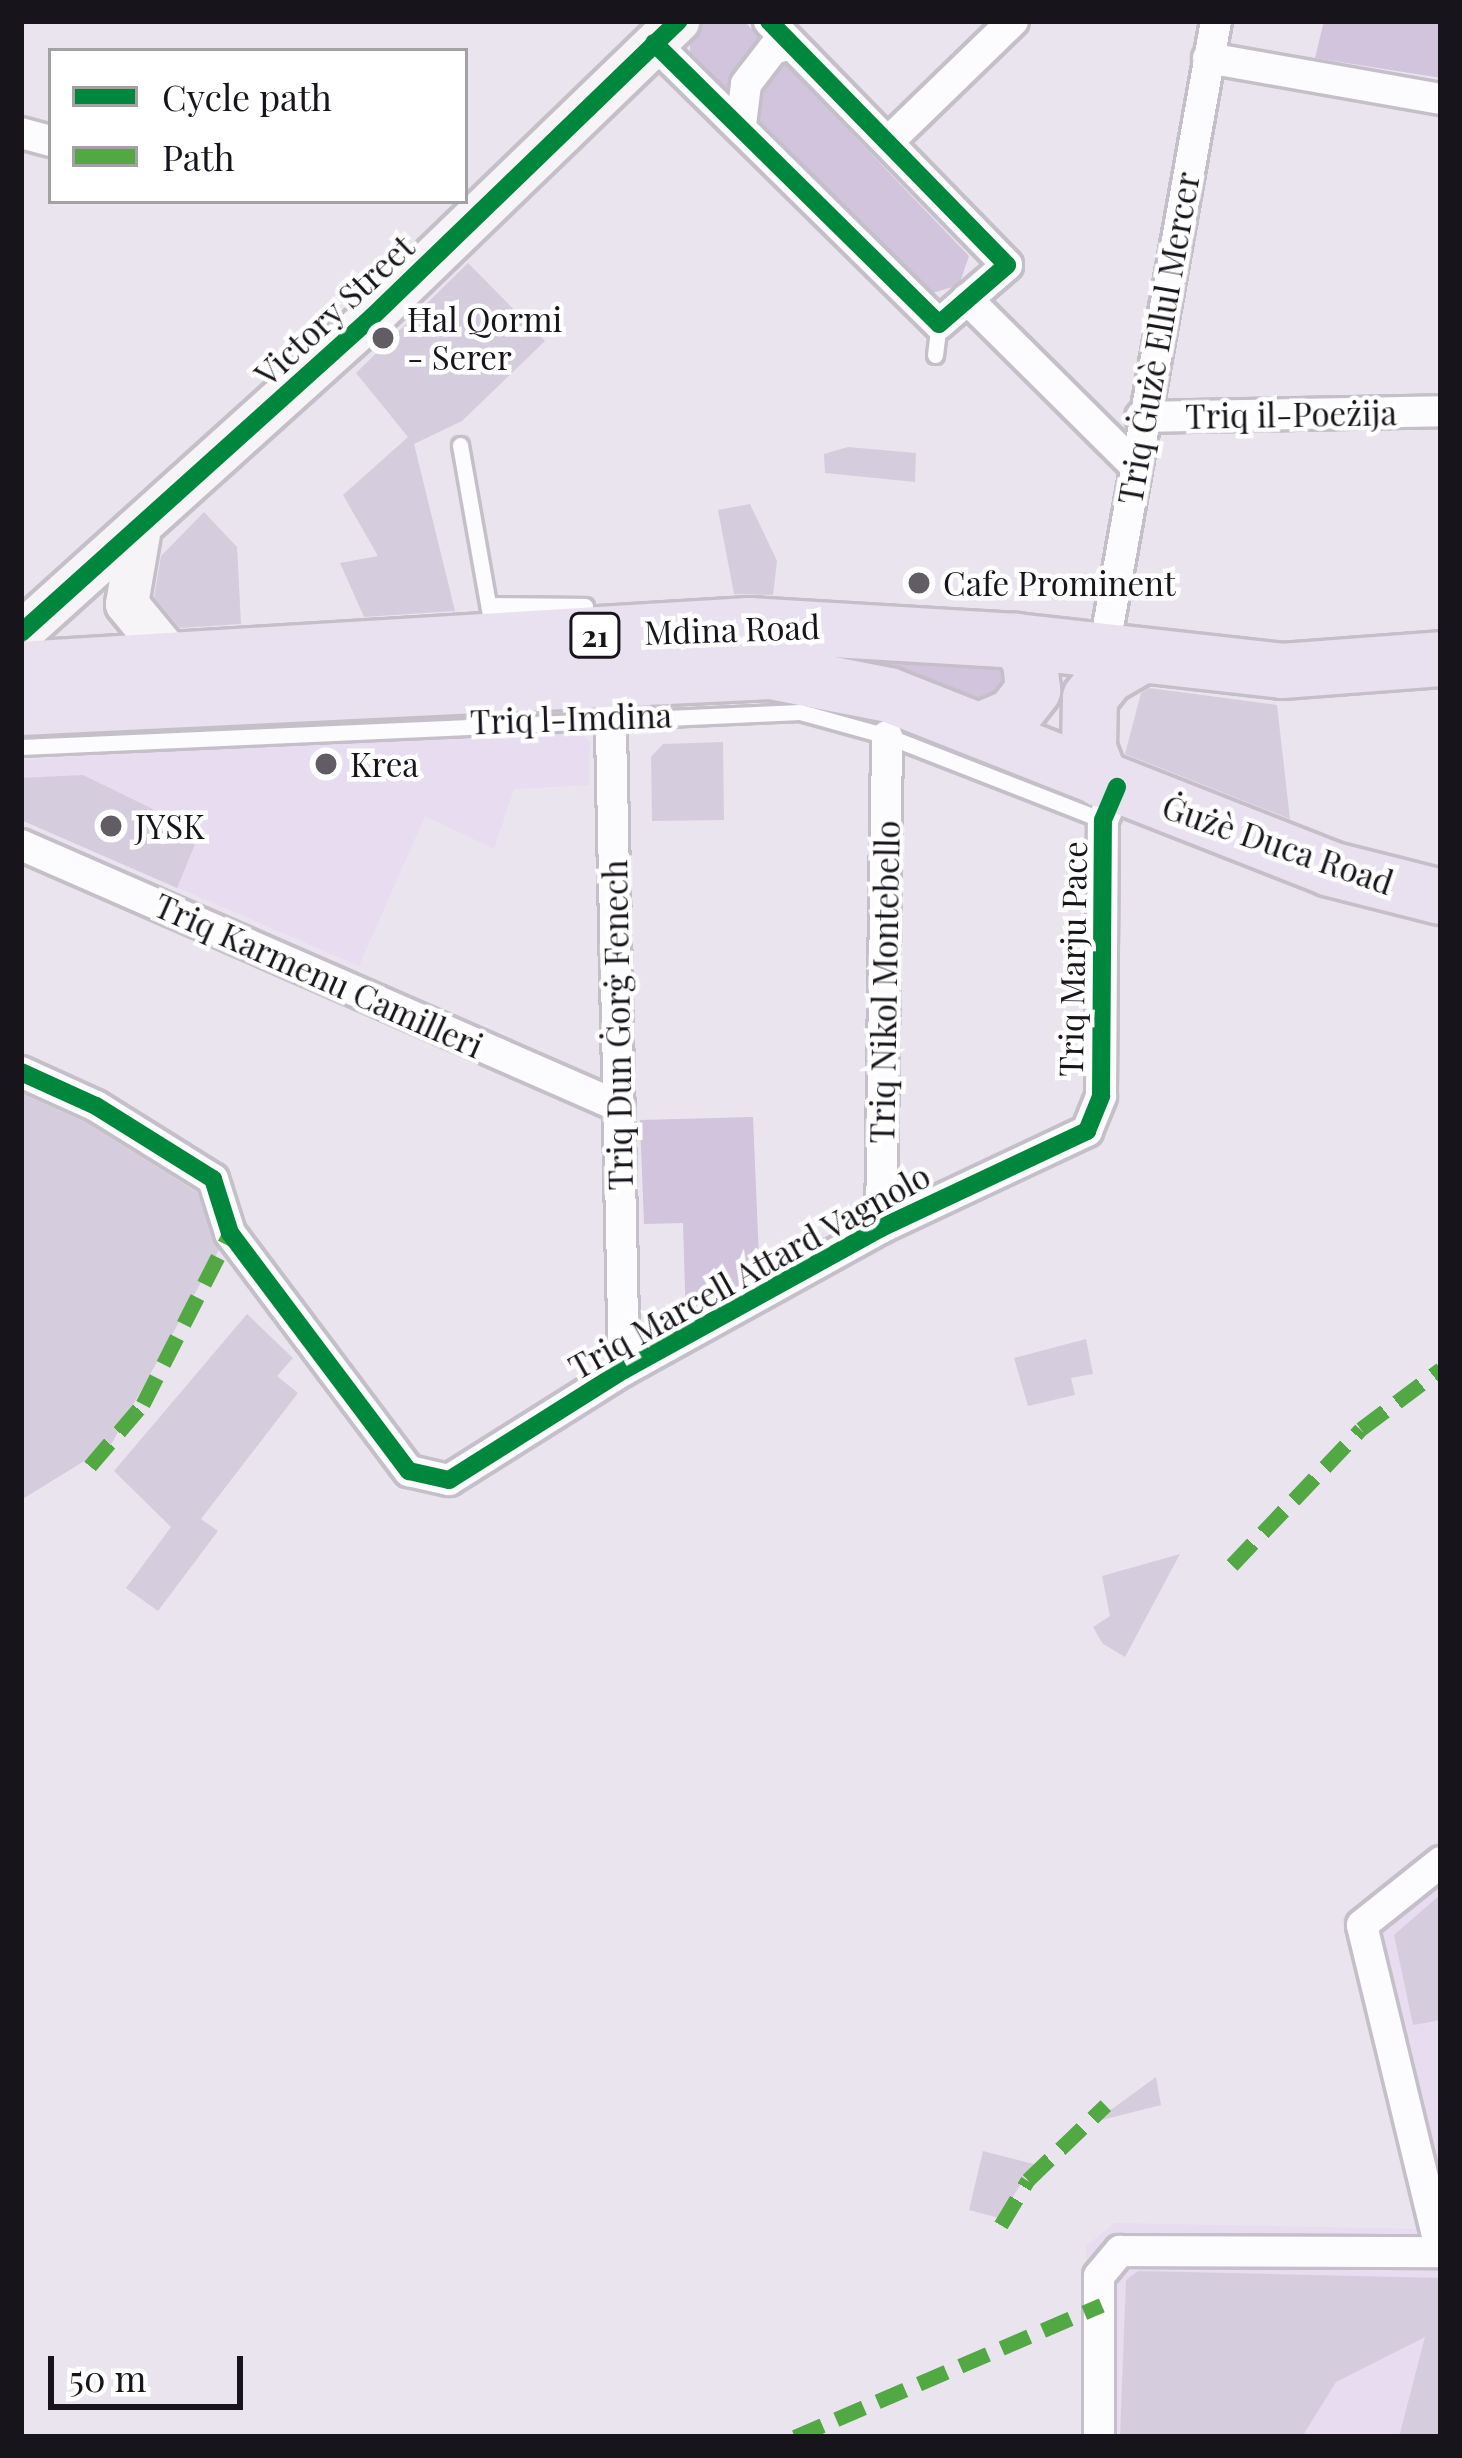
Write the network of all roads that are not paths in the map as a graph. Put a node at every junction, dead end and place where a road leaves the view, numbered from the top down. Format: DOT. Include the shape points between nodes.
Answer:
graph roads {
  1 [pos="1013,21"];
  2 [pos="1216,21"];
  3 [pos="667,32"];
  4 [pos="780,33"];
  5 [pos="1208,58"];
  6 [pos="1441,100"];
  7 [pos="741,125"];
  8 [pos="887,142"];
  9 [pos="967,299"];
  10 [pos="1441,411"];
  11 [pos="1142,417"];
  12 [pos="460,445"];
  13 [pos="1134,465"];
  14 [pos="139,534"];
  15 [pos="585,605"];
  16 [pos="493,623"];
  17 [pos="21,633"];
  18 [pos="1016,640"];
  19 [pos="1121,656"];
  20 [pos="1441,659"];
  21 [pos="174,661"];
  22 [pos="21,669"];
  23 [pos="611,697"];
  24 [pos="21,708"];
  25 [pos="984,728"];
  26 [pos="887,736"];
  27 [pos="21,747"];
  28 [pos="1107,796"];
  29 [pos="21,845"];
  30 [pos="1441,897"];
  31 [pos="21,1072"];
  32 [pos="618,1106"];
  33 [pos="1088,1131"];
  34 [pos="881,1228"];
  35 [pos="624,1370"];
  36 [pos="1441,1862"];
  37 [pos="1441,2252"];
  38 [pos="1099,2437"];
  1 -- 8 [label="street"];
  2 -- 5 [label="street, Triq Ġużè Ellul Mercer"];
  3 -- 7 [label="street"];
  3 -- 14 [label="street, Victory Street"];
  4 -- 7 [label="street" via="746,84"];
  4 -- 8 [label="street"];
  5 -- 6 [label="street"];
  5 -- 11 [label="street, Triq Ġużè Ellul Mercer"];
  7 -- 9 [label="street" via="937,339"];
  8 -- 9 [label="street" via="1007,265"];
  9 -- 13 [label="street"];
  10 -- 11 [label="street, Triq il-Poeżija"];
  11 -- 13 [label="street, Triq Ġużè Ellul Mercer"];
  12 -- 16 [label="lane"];
  13 -- 19 [label="street, Triq Ġużè Ellul Mercer"];
  14 -- 17 [label="street, Victory Street"];
  14 -- 21 [label="street" via="127,604"];
  15 -- 16 [label="lane"];
  16 -- 18 [label="highway, Mdina Road / 21" via="749,625"];
  16 -- 21 [label="highway, Mdina Road / 21"];
  18 -- 19 [label="highway, Mdina Road / 21"];
  18 -- 25 [label="highway" via="1030,660 1033,690 1013,716"];
  19 -- 20 [label="highway, Mdina Road / 21" via="1282,671"];
  19 -- 28 [label="highway" via="1090,698 1089,749"];
  21 -- 22 [label="highway, Mdina Road / 21"];
  23 -- 24 [label="highway, Mdina Road / 21"];
  23 -- 25 [label="highway, Mdina Road / 21" via="771,672 889,695"];
  23 -- 26 [label="lane, Triq l-Imdina" via="800,712"];
  23 -- 27 [label="lane, Triq l-Imdina"];
  23 -- 32 [label="street, Triq Dun Ġorġ Fenech"];
  25 -- 28 [label="highway, Ġużè Duca Road / 21"];
  26 -- 28 [label="lane, Triq l-Imdina"];
  26 -- 34 [label="street, Triq Nikol Montebello"];
  28 -- 30 [label="highway, Ġużè Duca Road / 21"];
  28 -- 33 [label="street, Triq Marju Pace" via="1101,1096"];
  29 -- 32 [label="street, Triq Karmenu Camilleri"];
  31 -- 35 [label="street, Triq Marcell Attard Vagnolo" via="96,1106 213,1179 230,1233 409,1471 448,1480"];
  32 -- 35 [label="street, Triq Dun Ġorġ Fenech"];
  33 -- 34 [label="street, Triq Marcell Attard Vagnolo"];
  34 -- 35 [label="street, Triq Marcell Attard Vagnolo"];
  36 -- 37 [label="street" via="1362,1925"];
  37 -- 38 [label="street" via="1120,2251 1099,2276"];
}
